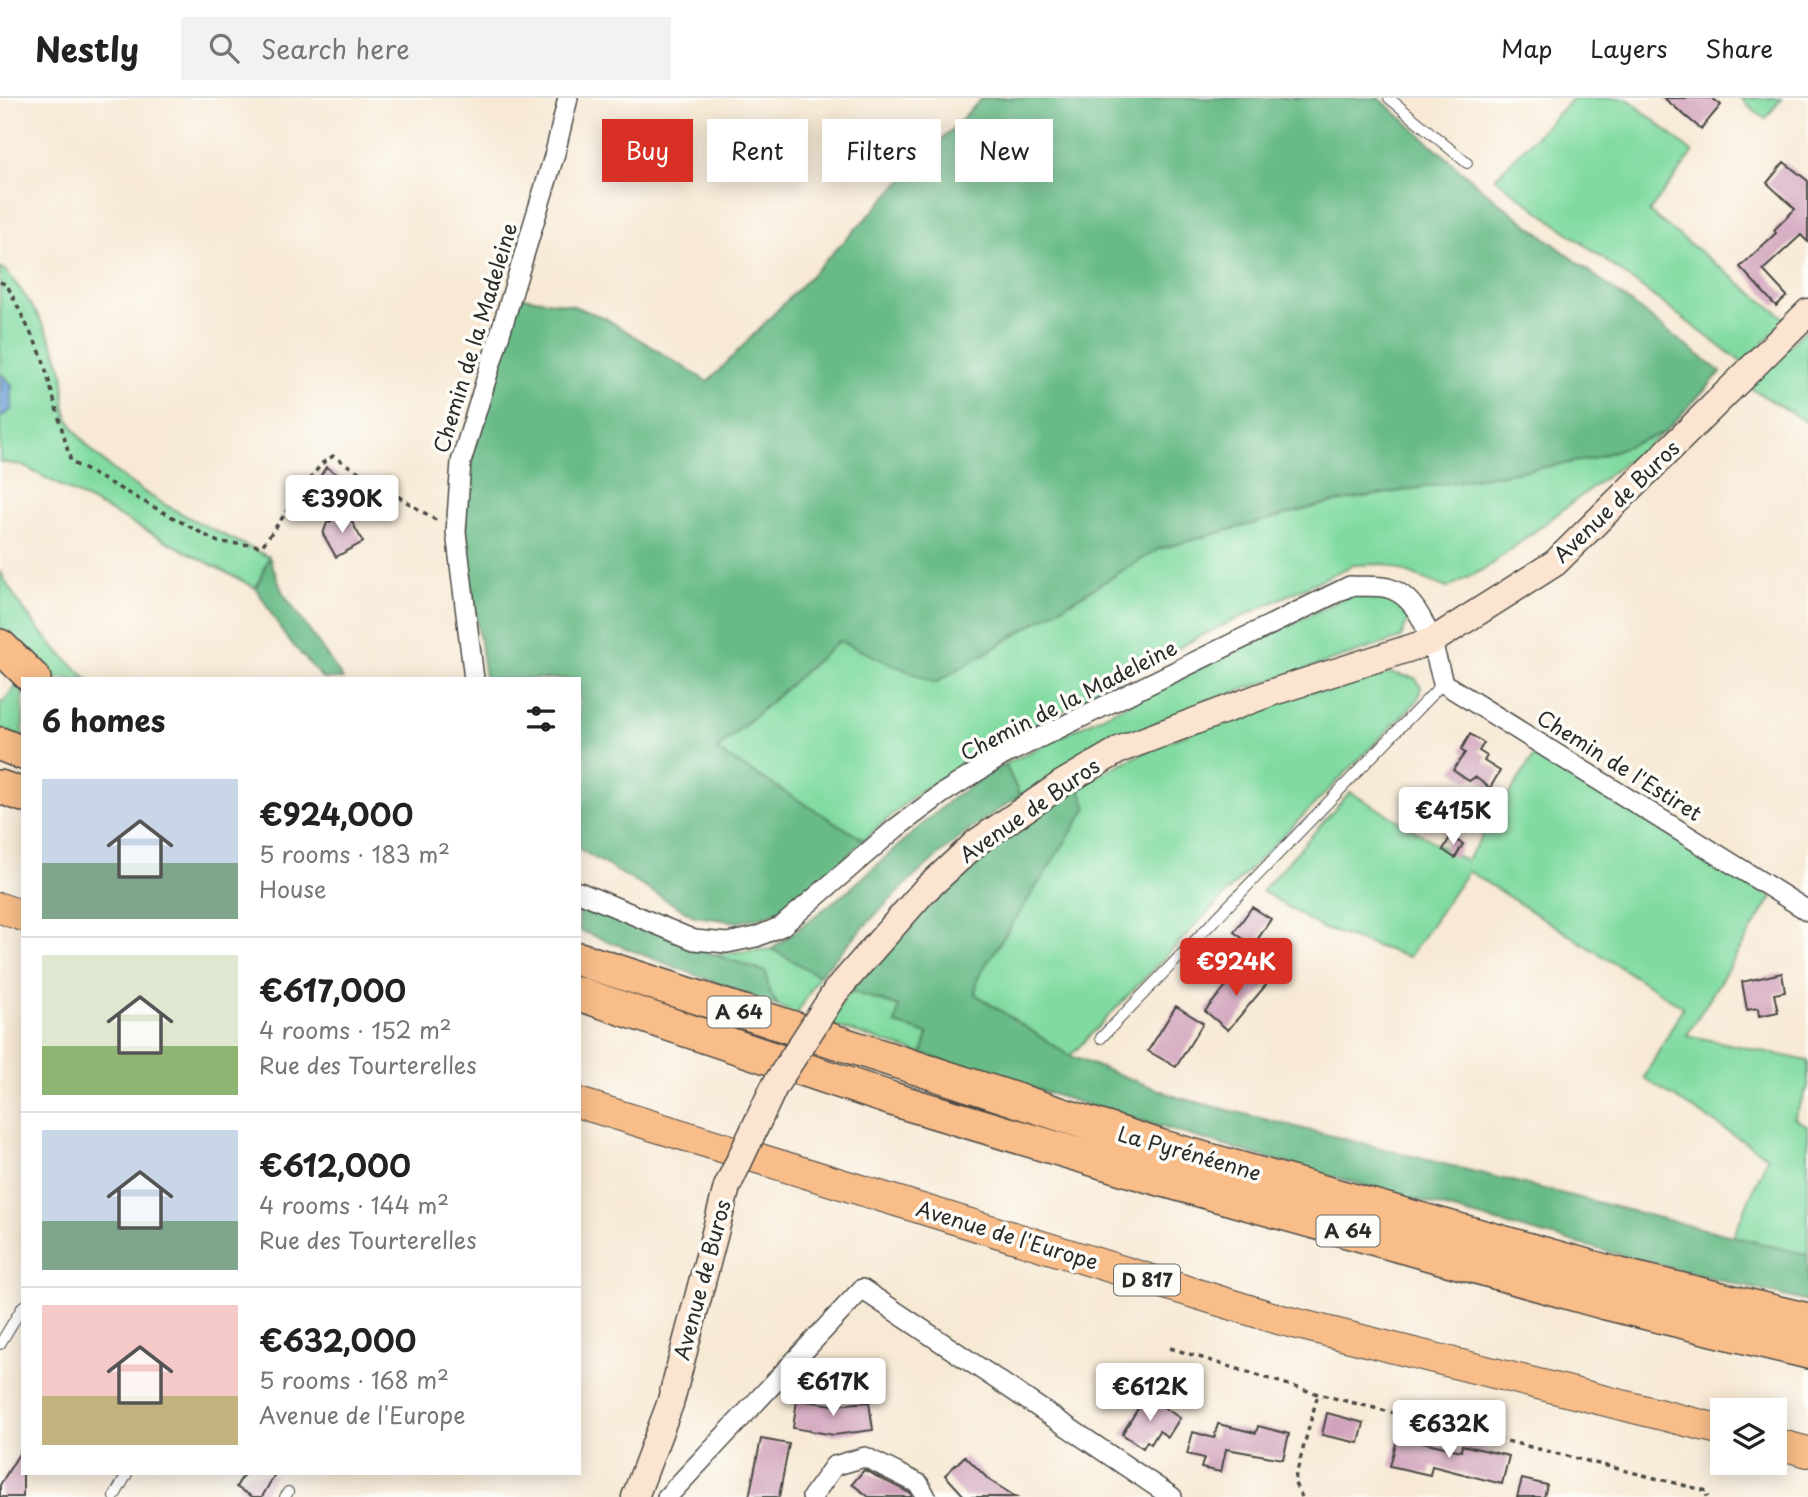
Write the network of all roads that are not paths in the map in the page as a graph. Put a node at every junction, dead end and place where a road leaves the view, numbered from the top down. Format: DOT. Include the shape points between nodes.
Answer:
graph roads {
  1 [pos="568,98"];
  2 [pos="1389,98"];
  3 [pos="1467,163"];
  4 [pos="1808,312"];
  5 [pos="1432,641"];
  6 [pos="0,646"];
  7 [pos="32,677"];
  8 [pos="474,677"];
  9 [pos="1443,683"];
  10 [pos="0,744"];
  11 [pos="21,752"];
  12 [pos="0,786"];
  13 [pos="21,794"];
  14 [pos="581,893"];
  15 [pos="0,908"];
  16 [pos="1808,911"];
  17 [pos="21,915"];
  18 [pos="581,960"];
  19 [pos="581,995"];
  20 [pos="1101,1038"];
  21 [pos="581,1104"];
  22 [pos="21,1309"];
  23 [pos="1808,1320"];
  24 [pos="0,1344"];
  25 [pos="1808,1352"];
  26 [pos="1710,1427"];
  27 [pos="1787,1446"];
  28 [pos="1808,1452"];
  29 [pos="126,1475"];
  30 [pos="1144,1489"];
  31 [pos="114,1497"];
  32 [pos="635,1497"];
  33 [pos="667,1497"];
  34 [pos="812,1497"];
  35 [pos="926,1497"];
  36 [pos="1172,1497"];
  1 -- 8 [label="street, Chemin de la Madeleine" via="461,463 456,532"];
  2 -- 3 [label="lane"];
  4 -- 5 [label="street, Avenue de Buros" via="1555,563"];
  5 -- 9 [label="street"];
  5 -- 14 [label="street, Chemin de la Madeleine" via="1413,607 1390,589 1350,586 1002,756 896,828 782,926 756,937 727,943 694,940"];
  5 -- 32 [label="street, Avenue de Buros, bridge" via="1270,693 1121,749 977,842 923,892 836,990 774,1087 727,1187 670,1404"];
  6 -- 7 [label="highway"];
  9 -- 16 [label="street, Chemin de l'Estiret"];
  9 -- 20 [label="lane"];
  10 -- 11 [label="highway"];
  12 -- 13 [label="highway"];
  15 -- 17 [label="main road"];
  18 -- 23 [label="highway, La Pyrénéenne / A 64" via="1159,1146 1612,1273"];
  19 -- 25 [label="highway, La Pyrénéenne / A 64" via="892,1099 1149,1176 1606,1303"];
  21 -- 26 [label="main road, Avenue de l'Europe / D 817" via="1278,1319"];
  22 -- 24 [label="lane"];
  27 -- 28 [label="main road"];
  29 -- 31 [label="lane"];
  30 -- 33 [label="street" via="862,1289"];
  30 -- 36 [label="street"];
  34 -- 35 [label="street" via="834,1466 865,1457 919,1485"];
}
